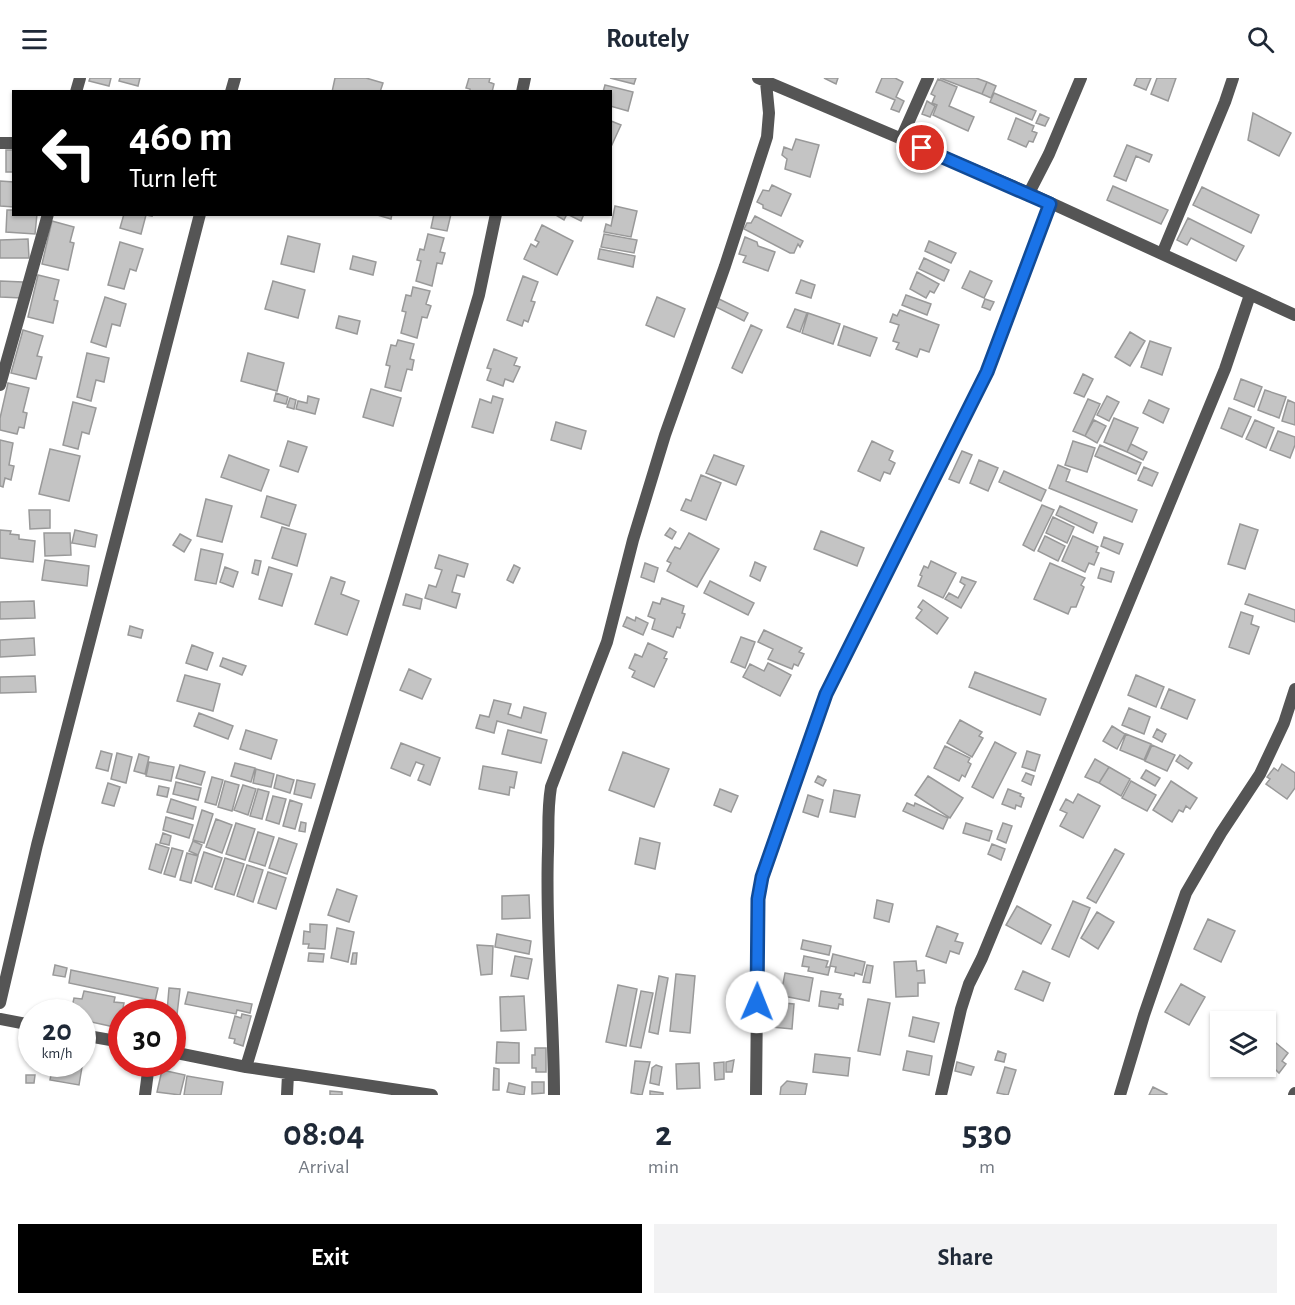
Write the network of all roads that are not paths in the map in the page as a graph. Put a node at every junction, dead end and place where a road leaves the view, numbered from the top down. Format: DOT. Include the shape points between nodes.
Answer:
graph roads {
  1 [pos="928,78"];
  2 [pos="1081,78"];
  3 [pos="1233,78"];
  4 [pos="764,79"];
  5 [pos="901,139"];
  6 [pos="1029,193"];
  7 [pos="1050,204"];
  8 [pos="47,216"];
  9 [pos="199,216"];
  10 [pos="496,216"];
  11 [pos="1162,254"];
  12 [pos="1250,295"];
  13 [pos="1295,314"];
  14 [pos="0,386"];
  15 [pos="1295,689"];
  16 [pos="0,1003"];
  17 [pos="0,1019"];
  18 [pos="18,1022"];
  19 [pos="186,1055"];
  20 [pos="246,1067"];
  21 [pos="288,1074"];
  22 [pos="148,1077"];
  23 [pos="146,1095"];
  24 [pos="287,1095"];
  25 [pos="432,1095"];
  26 [pos="554,1095"];
  27 [pos="756,1095"];
  28 [pos="941,1095"];
  29 [pos="1120,1095"];
  1 -- 5 [label="street"];
  2 -- 6 [label="street"];
  3 -- 11 [label="street"];
  4 -- 5 [label="street"];
  4 -- 26 [label="street" via="769,113 767,137 665,435 607,642 551,787 547,811 547,919"];
  5 -- 6 [label="street"];
  6 -- 7 [label="street"];
  7 -- 11 [label="street"];
  7 -- 27 [label="street" via="987,372 826,694 762,877 758,899"];
  8 -- 14 [label="street"];
  9 -- 16 [label="street"];
  10 -- 20 [label="street" via="476,306"];
  11 -- 12 [label="street"];
  12 -- 13 [label="street"];
  12 -- 28 [label="street" via="1220,380 969,984"];
  15 -- 29 [label="street" via="1260,774 1186,893"];
  17 -- 18 [label="street"];
  19 -- 20 [label="street"];
  20 -- 21 [label="street"];
  21 -- 24 [label="street"];
  21 -- 25 [label="street"];
  22 -- 23 [label="street"];
}
